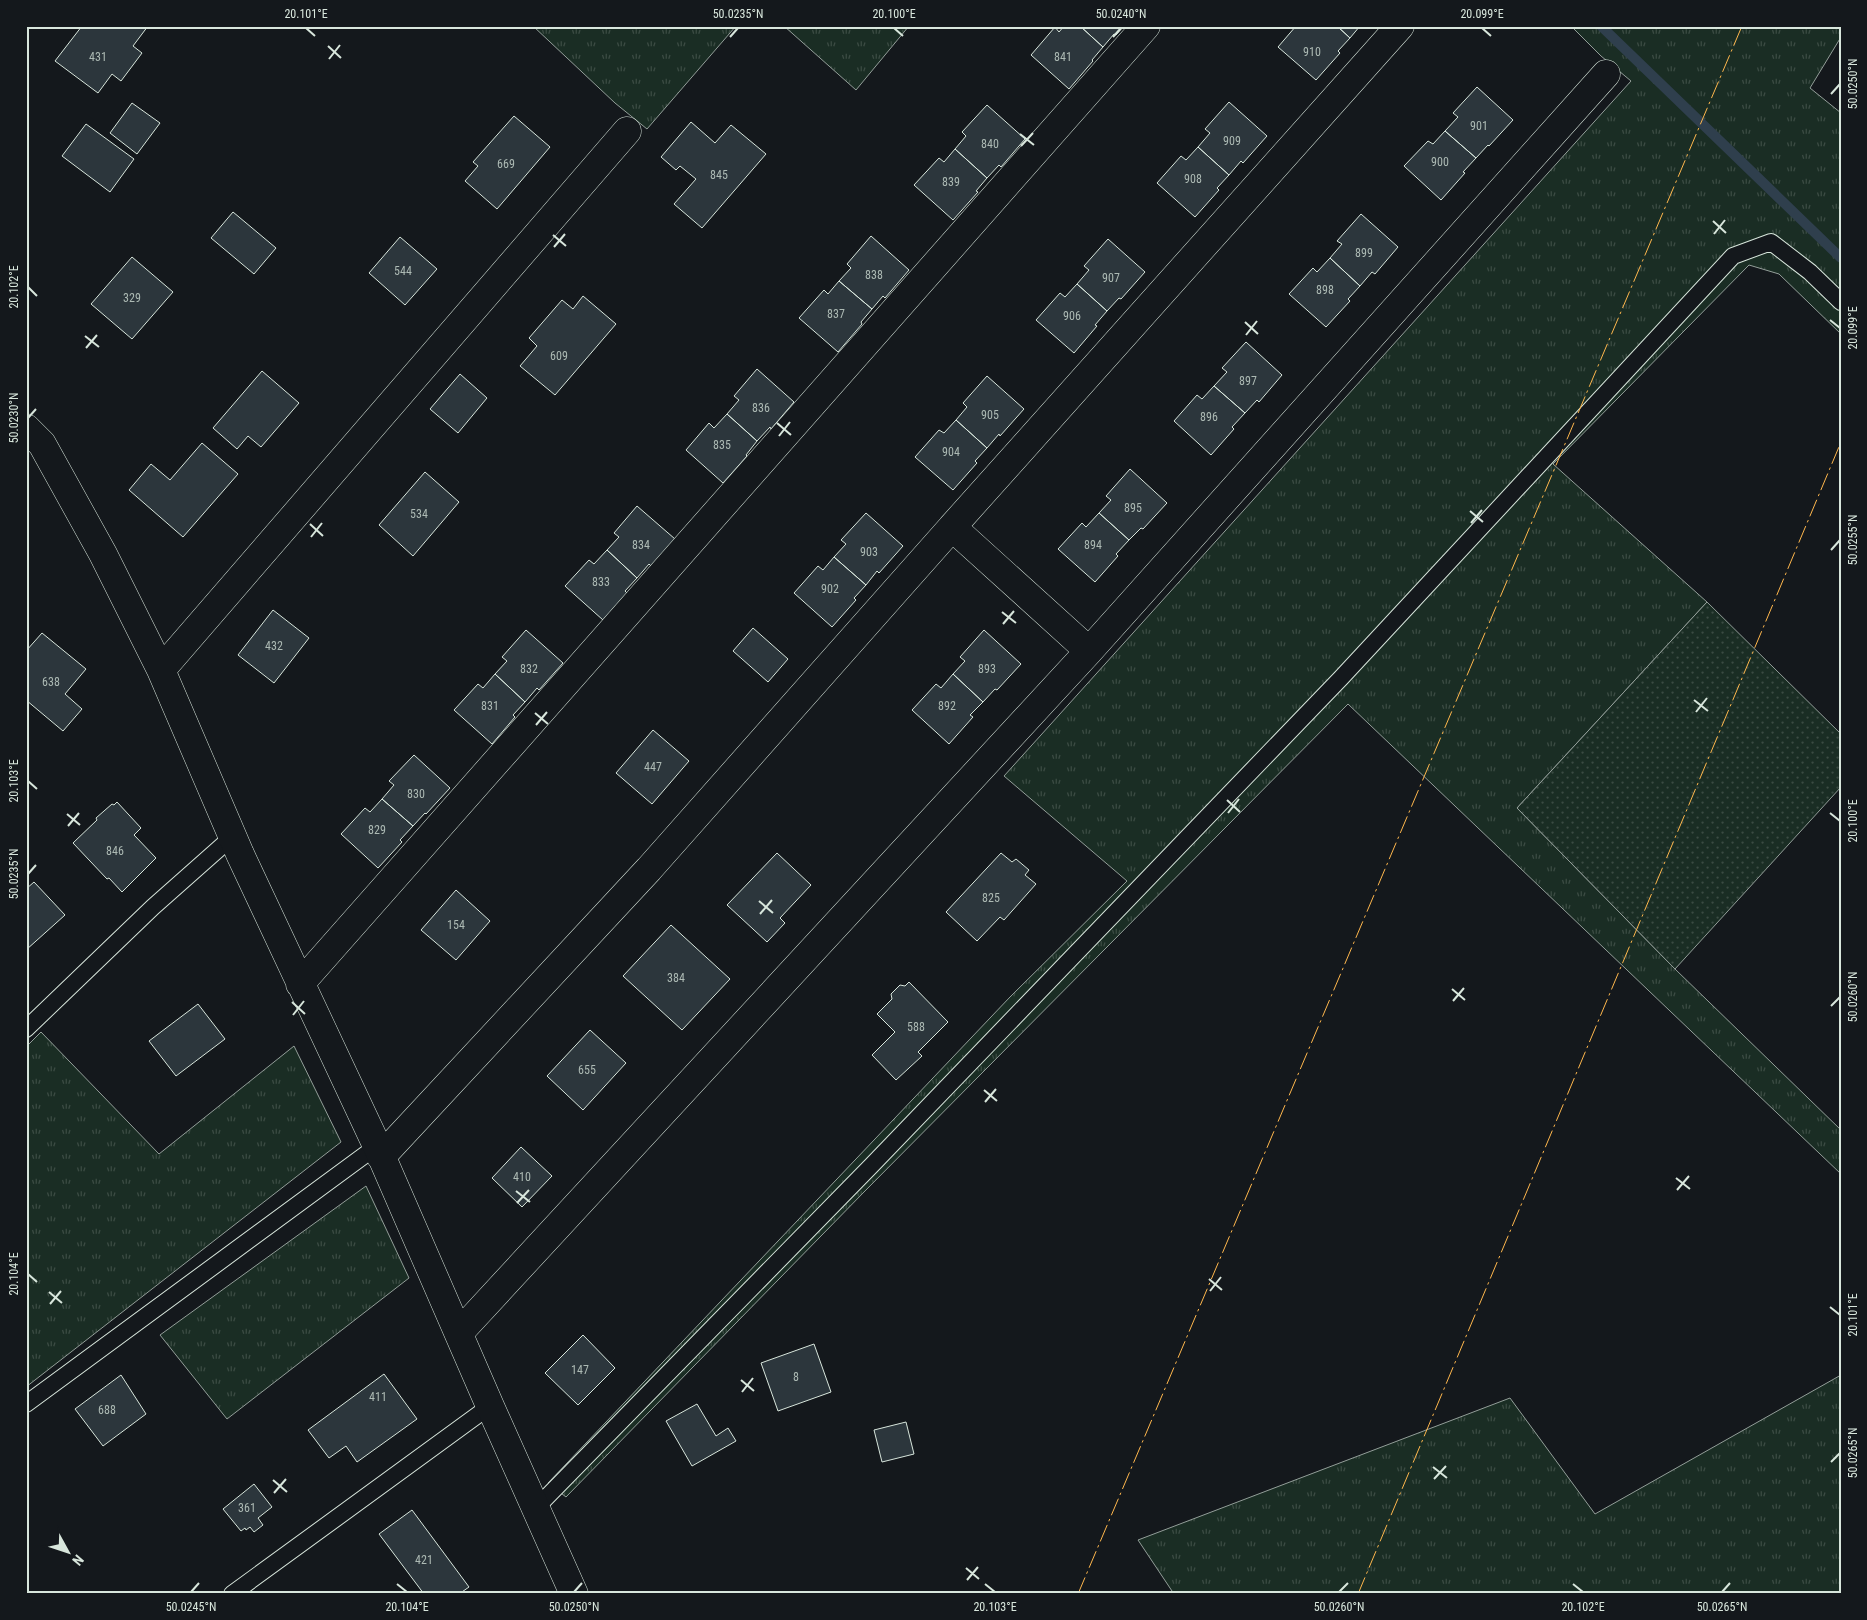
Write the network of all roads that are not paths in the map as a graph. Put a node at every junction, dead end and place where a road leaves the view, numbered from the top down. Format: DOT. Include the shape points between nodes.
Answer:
graph roads {
  1 [pos="1146,26"];
  2 [pos="1400,26"];
  3 [pos="1606,74"];
  4 [pos="627,130"];
  5 [pos="1841,302"];
  6 [pos="26,428"];
  7 [pos="952,527"];
  8 [pos="1089,651"];
  9 [pos="161,670"];
  10 [pos="232,837"];
  11 [pos="300,984"];
  12 [pos="26,1029"];
  13 [pos="379,1151"];
  14 [pos="459,1333"];
  15 [pos="26,1404"];
  16 [pos="490,1406"];
  17 [pos="536,1508"];
  18 [pos="232,1594"];
  19 [pos="574,1594"];
  1 -- 11 [label="street"];
  2 -- 7 [label="street"];
  3 -- 8 [label="street"];
  4 -- 9 [label="street"];
  5 -- 17 [label="lane" via="1810,272 1771,242 1733,256 1327,692"];
  6 -- 9 [label="street" via="42,444 89,528"];
  7 -- 8 [label="street"];
  7 -- 13 [label="street" via="649,869"];
  8 -- 14 [label="street"];
  9 -- 10 [label="street"];
  10 -- 11 [label="street"];
  10 -- 12 [label="lane" via="153,907"];
  11 -- 13 [label="street"];
  13 -- 14 [label="street"];
  13 -- 15 [label="lane"];
  14 -- 16 [label="street"];
  16 -- 17 [label="street"];
  16 -- 18 [label="lane"];
  17 -- 19 [label="street"];
}
